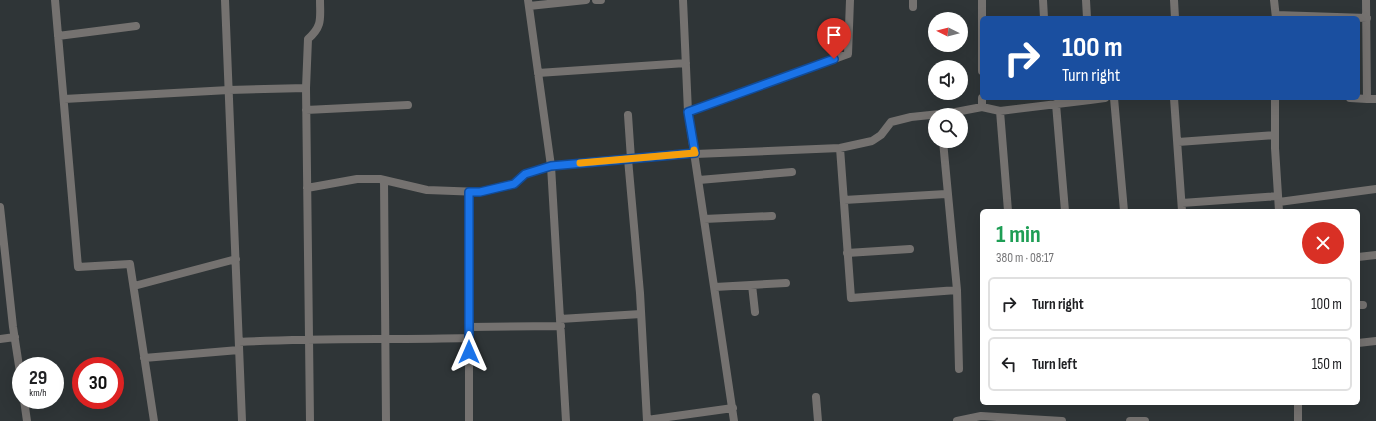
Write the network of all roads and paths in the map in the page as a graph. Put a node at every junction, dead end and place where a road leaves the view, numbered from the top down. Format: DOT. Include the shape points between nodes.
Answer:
graph roads {
  1 [pos="55,0"];
  2 [pos="225,0"];
  3 [pos="320,0"];
  4 [pos="586,0"];
  5 [pos="596,0"];
  6 [pos="602,0"];
  7 [pos="683,0"];
  8 [pos="850,0"];
  9 [pos="982,0"];
  10 [pos="1043,0"];
  11 [pos="1086,0"];
  12 [pos="1174,0"];
  13 [pos="1274,0"];
  14 [pos="1366,0"];
  15 [pos="528,3"];
  16 [pos="982,16"];
  17 [pos="1044,16"];
  18 [pos="1087,16"];
  19 [pos="1175,16"];
  20 [pos="1276,16"];
  21 [pos="1360,18"];
  22 [pos="1366,18"];
  23 [pos="136,26"];
  24 [pos="58,36"];
  25 [pos="686,63"];
  26 [pos="538,73"];
  27 [pos="306,88"];
  28 [pos="229,90"];
  29 [pos="64,99"];
  30 [pos="1360,99"];
  31 [pos="1367,99"];
  32 [pos="1376,99"];
  33 [pos="982,100"];
  34 [pos="1077,100"];
  35 [pos="1114,100"];
  36 [pos="1174,100"];
  37 [pos="1275,100"];
  38 [pos="1051,102"];
  39 [pos="408,105"];
  40 [pos="982,107"];
  41 [pos="306,110"];
  42 [pos="968,110"];
  43 [pos="1000,111"];
  44 [pos="688,112"];
  45 [pos="628,116"];
  46 [pos="928,116"];
  47 [pos="1275,135"];
  48 [pos="1178,142"];
  49 [pos="840,148"];
  50 [pos="943,148"];
  51 [pos="695,154"];
  52 [pos="629,159"];
  53 [pos="551,166"];
  54 [pos="792,172"];
  55 [pos="384,180"];
  56 [pos="699,180"];
  57 [pos="307,188"];
  58 [pos="1376,189"];
  59 [pos="469,192"];
  60 [pos="946,194"];
  61 [pos="1278,199"];
  62 [pos="844,200"];
  63 [pos="0,207"];
  64 [pos="1182,207"];
  65 [pos="1008,209"];
  66 [pos="1065,209"];
  67 [pos="1124,209"];
  68 [pos="1279,209"];
  69 [pos="772,216"];
  70 [pos="704,219"];
  71 [pos="910,249"];
  72 [pos="847,253"];
  73 [pos="1376,254"];
  74 [pos="1360,257"];
  75 [pos="236,259"];
  76 [pos="786,283"];
  77 [pos="752,285"];
  78 [pos="134,286"];
  79 [pos="715,287"];
  80 [pos="957,290"];
  81 [pos="755,312"];
  82 [pos="641,314"];
  83 [pos="560,322"];
  84 [pos="469,327"];
  85 [pos="15,337"];
  86 [pos="469,338"];
  87 [pos="0,339"];
  88 [pos="308,339"];
  89 [pos="385,341"];
  90 [pos="1376,341"];
  91 [pos="1360,343"];
  92 [pos="239,346"];
  93 [pos="18,357"];
  94 [pos="144,358"];
  95 [pos="959,369"];
  96 [pos="816,397"];
  97 [pos="1298,405"];
  98 [pos="733,408"];
  99 [pos="25,409"];
  100 [pos="647,420"];
  101 [pos="27,421"];
  102 [pos="154,421"];
  103 [pos="242,421"];
  104 [pos="310,421"];
  105 [pos="386,421"];
  106 [pos="469,421"];
  107 [pos="566,421"];
  108 [pos="734,421"];
  109 [pos="818,421"];
  110 [pos="957,421"];
  111 [pos="1062,421"];
  112 [pos="1130,421"];
  113 [pos="1145,421"];
  114 [pos="1298,421"];
  1 -- 24 [label="street"];
  2 -- 28 [label="street"];
  3 -- 27 [label="street" via="318,31 308,39"];
  4 -- 15 [label="street"];
  5 -- 6 [label="street"];
  7 -- 25 [label="street"];
  8 -- 44 [label="street" via="848,54"];
  9 -- 16 [label="street"];
  10 -- 17 [label="street"];
  11 -- 18 [label="street"];
  12 -- 19 [label="street"];
  13 -- 20 [label="street"];
  14 -- 22 [label="street"];
  15 -- 26 [label="street"];
  21 -- 22 [label="street"];
  22 -- 31 [label="street"];
  23 -- 24 [label="street"];
  24 -- 29 [label="street"];
  25 -- 26 [label="street"];
  25 -- 44 [label="street"];
  26 -- 53 [label="street"];
  27 -- 28 [label="street"];
  27 -- 41 [label="street"];
  28 -- 29 [label="street"];
  28 -- 75 [label="street"];
  29 -- 78 [label="street" via="78,267 130,264"];
  30 -- 31 [label="street"];
  31 -- 32 [label="street"];
  33 -- 40 [label="street"];
  34 -- 38 [label="street"];
  35 -- 67 [label="street"];
  36 -- 48 [label="street"];
  37 -- 47 [label="street"];
  38 -- 43 [label="street"];
  38 -- 66 [label="street"];
  39 -- 41 [label="street"];
  40 -- 42 [label="street"];
  40 -- 43 [label="street"];
  41 -- 57 [label="street"];
  43 -- 65 [label="street"];
  44 -- 51 [label="street"];
  45 -- 52 [label="street"];
  46 -- 49 [label="street" via="891,122 881,135 872,141"];
  47 -- 48 [label="street"];
  47 -- 61 [label="street"];
  48 -- 64 [label="street"];
  49 -- 51 [label="street"];
  49 -- 62 [label="street"];
  50 -- 60 [label="street"];
  51 -- 52 [label="street"];
  51 -- 56 [label="street"];
  52 -- 53 [label="street"];
  52 -- 82 [label="street"];
  53 -- 59 [label="street" via="525,174 514,184"];
  53 -- 83 [label="street"];
  54 -- 56 [label="street"];
  55 -- 57 [label="street" via="357,178"];
  55 -- 59 [label="street" via="427,190"];
  55 -- 89 [label="street"];
  56 -- 70 [label="street"];
  57 -- 88 [label="street"];
  58 -- 61 [label="street"];
  59 -- 84 [label="street"];
  60 -- 62 [label="street"];
  60 -- 80 [label="street"];
  61 -- 64 [label="street"];
  61 -- 68 [label="street"];
  62 -- 72 [label="street"];
  63 -- 85 [label="street"];
  69 -- 70 [label="street"];
  70 -- 79 [label="street"];
  71 -- 72 [label="street"];
  72 -- 80 [label="street" via="851,298"];
  73 -- 74 [label="street"];
  75 -- 78 [label="street"];
  75 -- 92 [label="street"];
  76 -- 77 [label="street"];
  77 -- 79 [label="street"];
  77 -- 81 [label="street"];
  78 -- 94 [label="street"];
  79 -- 98 [label="street"];
  80 -- 95 [label="street"];
  82 -- 83 [label="street"];
  82 -- 100 [label="street"];
  83 -- 84 [label="street"];
  83 -- 107 [label="street"];
  84 -- 86 [label="street"];
  85 -- 87 [label="street"];
  85 -- 93 [label="street"];
  86 -- 89 [label="street"];
  86 -- 106 [label="street"];
  88 -- 89 [label="street"];
  88 -- 92 [label="street"];
  88 -- 104 [label="street"];
  89 -- 105 [label="street"];
  90 -- 91 [label="street"];
  92 -- 94 [label="street"];
  92 -- 103 [label="street"];
  94 -- 102 [label="street"];
  96 -- 109 [label="street"];
  97 -- 114 [label="street"];
  98 -- 100 [label="street"];
  98 -- 108 [label="street"];
  99 -- 101 [label="street"];
  110 -- 111 [label="street" via="981,416"];
  112 -- 113 [label="street"];
}
